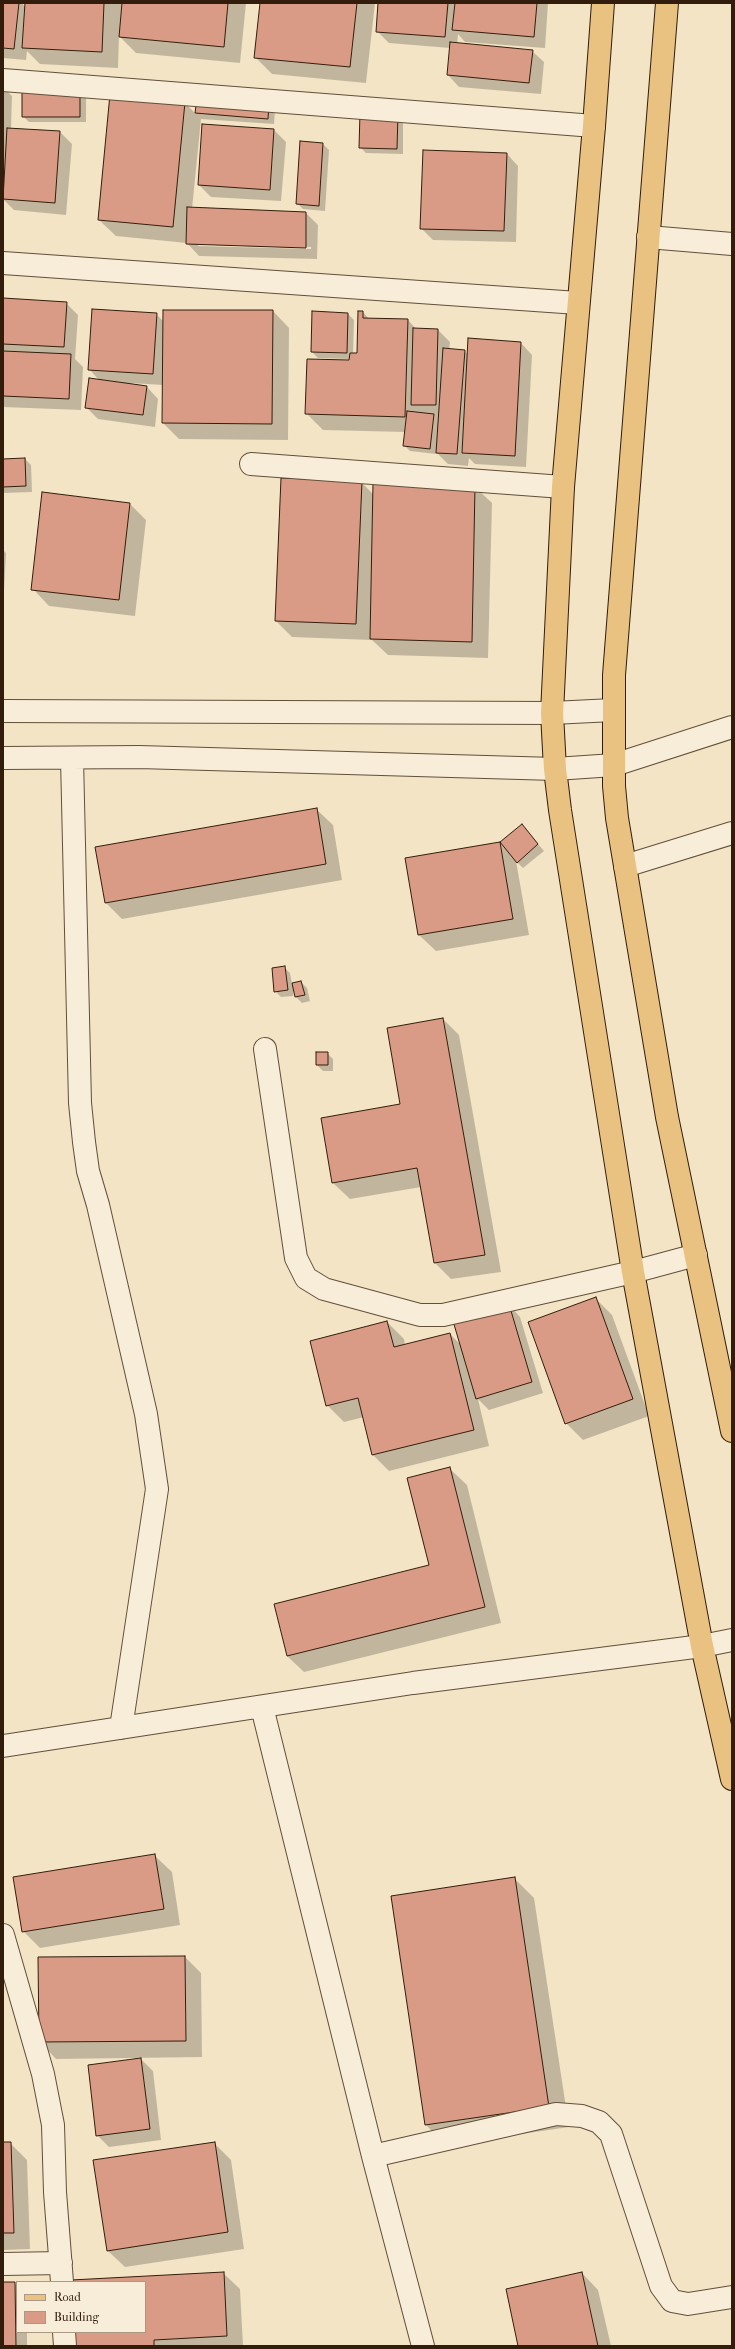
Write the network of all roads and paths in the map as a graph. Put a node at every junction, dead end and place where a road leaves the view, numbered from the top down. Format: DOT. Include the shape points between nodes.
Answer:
graph roads {
  1 [pos="603,3"];
  2 [pos="667,3"];
  3 [pos="3,80"];
  4 [pos="594,126"];
  5 [pos="648,237"];
  6 [pos="732,244"];
  7 [pos="3,263"];
  8 [pos="578,303"];
  9 [pos="251,464"];
  10 [pos="563,487"];
  11 [pos="613,710"];
  12 [pos="3,711"];
  13 [pos="552,713"];
  14 [pos="732,727"];
  15 [pos="3,758"];
  16 [pos="72,758"];
  17 [pos="614,765"];
  18 [pos="555,769"];
  19 [pos="732,833"];
  20 [pos="624,866"];
  21 [pos="265,1049"];
  22 [pos="696,1255"];
  23 [pos="633,1272"];
  24 [pos="732,1431"];
  25 [pos="732,1640"];
  26 [pos="702,1646"];
  27 [pos="262,1707"];
  28 [pos="121,1728"];
  29 [pos="3,1746"];
  30 [pos="728,1748"];
  31 [pos="732,1779"];
  32 [pos="3,1935"];
  33 [pos="373,2156"];
  34 [pos="3,2264"];
  35 [pos="62,2272"];
  36 [pos="732,2297"];
  37 [pos="64,2333"];
  38 [pos="65,2346"];
  39 [pos="423,2346"];
  1 -- 4 [label="main road"];
  2 -- 5 [label="main road"];
  3 -- 4 [label="street"];
  4 -- 8 [label="main road"];
  5 -- 6 [label="street"];
  5 -- 11 [label="main road"];
  7 -- 8 [label="street"];
  8 -- 10 [label="main road"];
  9 -- 10 [label="street"];
  10 -- 13 [label="main road"];
  11 -- 13 [label="street"];
  11 -- 17 [label="main road"];
  12 -- 13 [label="street"];
  13 -- 18 [label="main road"];
  14 -- 17 [label="street"];
  15 -- 16 [label="street"];
  16 -- 18 [label="street" via="139,757"];
  16 -- 28 [label="street" via="80,1103 84,1142 88,1171 146,1414 157,1489"];
  17 -- 18 [label="street"];
  17 -- 20 [label="main road" via="617,818"];
  18 -- 23 [label="main road"];
  19 -- 20 [label="street"];
  20 -- 22 [label="main road" via="667,1117"];
  21 -- 23 [label="street" via="296,1258 306,1278 312,1282 324,1289 420,1315 443,1315"];
  22 -- 23 [label="street"];
  22 -- 24 [label="main road"];
  23 -- 26 [label="main road"];
  25 -- 26 [label="street"];
  26 -- 27 [label="street" via="413,1683"];
  26 -- 30 [label="main road"];
  27 -- 28 [label="street"];
  27 -- 33 [label="street"];
  28 -- 29 [label="street"];
  30 -- 31 [label="main road"];
  32 -- 35 [label="street" via="43,2074 53,2125 55,2192"];
  33 -- 36 [label="street" via="556,2114 582,2116 600,2122 611,2134 661,2286 668,2296 672,2301 688,2304"];
  33 -- 39 [label="street"];
  34 -- 35 [label="street"];
  37 -- 38 [label="street"];
}
